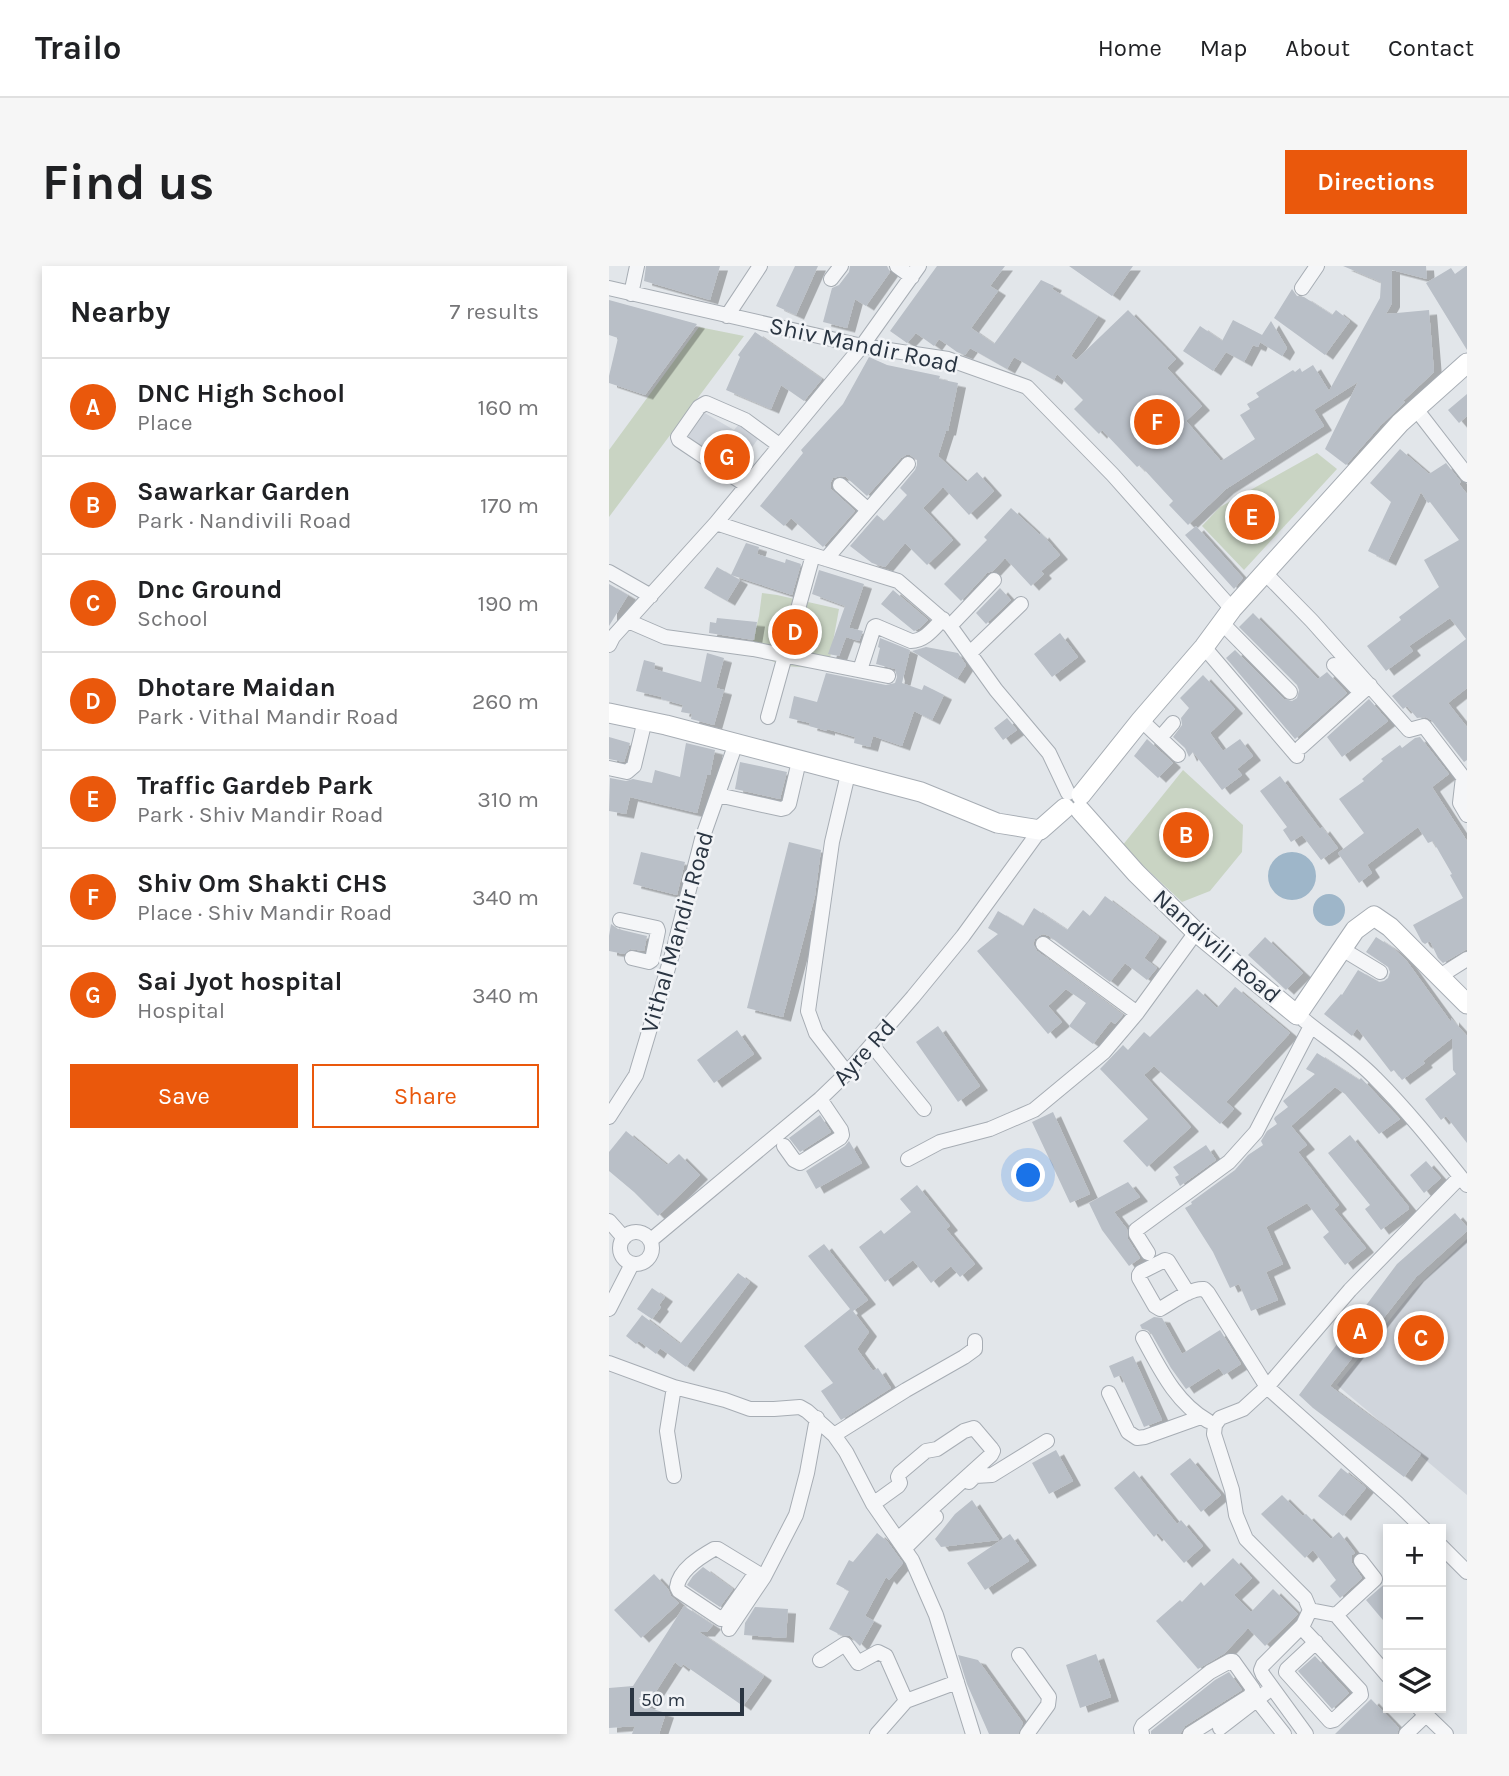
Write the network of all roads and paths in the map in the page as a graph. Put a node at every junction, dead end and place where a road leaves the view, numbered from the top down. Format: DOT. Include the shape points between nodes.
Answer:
graph roads {
  1 [pos="637,266"];
  2 [pos="760,266"];
  3 [pos="841,266"];
  4 [pos="897,266"];
  5 [pos="1317,266"];
  6 [pos="915,271"];
  7 [pos="831,279"];
  8 [pos="609,288"];
  9 [pos="1302,288"];
  10 [pos="631,294"];
  11 [pos="727,316"];
  12 [pos="862,346"];
  13 [pos="1467,363"];
  14 [pos="1416,409"];
  15 [pos="779,445"];
  16 [pos="908,464"];
  17 [pos="1467,475"];
  18 [pos="746,485"];
  19 [pos="840,485"];
  20 [pos="868,510"];
  21 [pos="716,523"];
  22 [pos="820,557"];
  23 [pos="609,572"];
  24 [pos="1266,574"];
  25 [pos="994,580"];
  26 [pos="609,581"];
  27 [pos="648,599"];
  28 [pos="1021,604"];
  29 [pos="1227,616"];
  30 [pos="628,621"];
  31 [pos="947,622"];
  32 [pos="610,639"];
  33 [pos="1204,647"];
  34 [pos="970,653"];
  35 [pos="785,655"];
  36 [pos="1334,664"];
  37 [pos="860,670"];
  38 [pos="888,676"];
  39 [pos="1366,689"];
  40 [pos="1290,692"];
  41 [pos="609,713"];
  42 [pos="768,717"];
  43 [pos="645,720"];
  44 [pos="1141,720"];
  45 [pos="1173,723"];
  46 [pos="1160,738"];
  47 [pos="736,743"];
  48 [pos="1178,755"];
  49 [pos="799,761"];
  50 [pos="609,768"];
  51 [pos="848,774"];
  52 [pos="718,795"];
  53 [pos="1074,801"];
  54 [pos="1467,815"];
  55 [pos="1040,830"];
  56 [pos="619,920"];
  57 [pos="1196,932"];
  58 [pos="656,944"];
  59 [pos="1043,944"];
  60 [pos="674,948"];
  61 [pos="1342,949"];
  62 [pos="632,958"];
  63 [pos="1467,958"];
  64 [pos="1380,972"];
  65 [pos="1440,976"];
  66 [pos="1467,1004"];
  67 [pos="1137,1013"];
  68 [pos="1304,1021"];
  69 [pos="872,1045"];
  70 [pos="847,1073"];
  71 [pos="820,1099"];
  72 [pos="924,1109"];
  73 [pos="609,1116"];
  74 [pos="784,1146"];
  75 [pos="908,1160"];
  76 [pos="1464,1181"];
  77 [pos="609,1221"];
  78 [pos="624,1238"];
  79 [pos="650,1240"];
  80 [pos="1148,1253"];
  81 [pos="632,1264"];
  82 [pos="1188,1293"];
  83 [pos="609,1309"];
  84 [pos="1143,1338"];
  85 [pos="975,1341"];
  86 [pos="609,1363"];
  87 [pos="674,1387"];
  88 [pos="1267,1387"];
  89 [pos="1109,1393"];
  90 [pos="1201,1417"];
  91 [pos="817,1419"];
  92 [pos="1215,1425"];
  93 [pos="834,1435"];
  94 [pos="1047,1441"];
  95 [pos="674,1476"];
  96 [pos="873,1504"];
  97 [pos="1419,1524"];
  98 [pos="902,1544"];
  99 [pos="1446,1551"];
  100 [pos="1361,1561"];
  101 [pos="1467,1572"];
  102 [pos="760,1575"];
  103 [pos="1310,1610"];
  104 [pos="1336,1615"];
  105 [pos="1301,1627"];
  106 [pos="729,1629"];
  107 [pos="1315,1642"];
  108 [pos="1276,1652"];
  109 [pos="1019,1655"];
  110 [pos="820,1660"];
  111 [pos="1290,1666"];
  112 [pos="1383,1670"];
  113 [pos="1263,1675"];
  114 [pos="957,1682"];
  115 [pos="1249,1684"];
  116 [pos="1272,1688"];
  117 [pos="1257,1700"];
  118 [pos="906,1701"];
  119 [pos="1418,1723"];
  120 [pos="1220,1728"];
  121 [pos="1303,1733"];
  122 [pos="877,1734"];
  123 [pos="973,1734"];
  124 [pos="1027,1734"];
  125 [pos="1142,1734"];
  126 [pos="1190,1734"];
  127 [pos="1284,1734"];
  128 [pos="1446,1734"];
  1 -- 10 [label="street"];
  2 -- 11 [label="street"];
  3 -- 7 [label="street"];
  4 -- 6 [label="street"];
  5 -- 9 [label="street"];
  6 -- 12 [label="street"];
  8 -- 10 [label="street, Shiv Mandir Road"];
  10 -- 11 [label="street, Shiv Mandir Road"];
  11 -- 12 [label="street, Shiv Mandir Road"];
  12 -- 15 [label="street"];
  12 -- 29 [label="street, Shiv Mandir Road" via="948,359 1027,387 1114,475"];
  13 -- 14 [label="street"];
  14 -- 17 [label="street"];
  14 -- 24 [label="street"];
  15 -- 18 [label="street"];
  15 -- 18 [label="street" via="745,420 706,403 699,407 678,440"];
  16 -- 20 [label="street"];
  18 -- 21 [label="street"];
  19 -- 20 [label="street"];
  20 -- 22 [label="street"];
  21 -- 22 [label="street"];
  21 -- 27 [label="street"];
  22 -- 31 [label="street" via="898,581"];
  22 -- 35 [label="street"];
  23 -- 27 [label="street"];
  24 -- 29 [label="street"];
  24 -- 39 [label="street" via="1312,621"];
  25 -- 31 [label="street"];
  26 -- 27 [label="street"];
  27 -- 30 [label="street"];
  28 -- 34 [label="street"];
  29 -- 33 [label="street"];
  29 -- 40 [label="street, Shiv Mandir Road"];
  30 -- 32 [label="street"];
  30 -- 35 [label="street" via="665,637"];
  31 -- 34 [label="street"];
  31 -- 37 [label="street" via="916,642 874,627"];
  33 -- 39 [label="street" via="1299,751"];
  33 -- 44 [label="street"];
  34 -- 53 [label="street" via="1049,753"];
  35 -- 37 [label="street"];
  35 -- 42 [label="street"];
  36 -- 39 [label="street"];
  37 -- 38 [label="street"];
  39 -- 54 [label="street" via="1409,730 1424,726 1463,777 1460,803"];
  41 -- 43 [label="street"];
  43 -- 47 [label="street"];
  43 -- 50 [label="street" via="634,766 627,772"];
  44 -- 46 [label="street"];
  44 -- 53 [label="street"];
  45 -- 46 [label="street"];
  46 -- 48 [label="street"];
  47 -- 49 [label="street"];
  47 -- 52 [label="street, Vithal Mandir Road"];
  49 -- 51 [label="street"];
  49 -- 52 [label="street" via="785,808"];
  51 -- 55 [label="street" via="921,792 997,823"];
  51 -- 70 [label="street" via="832,842 808,1011 816,1034"];
  52 -- 60 [label="street, Vithal Mandir Road"];
  53 -- 55 [label="street"];
  53 -- 57 [label="street, Nandivili Road" via="1136,873"];
  55 -- 69 [label="street, Ayre Rd" via="963,936"];
  56 -- 58 [label="street" via="657,928"];
  57 -- 67 [label="street"];
  57 -- 68 [label="street, Nandivili Road"];
  58 -- 60 [label="street"];
  58 -- 62 [label="street" via="651,961"];
  59 -- 67 [label="street"];
  60 -- 73 [label="street, Vithal Mandir Road" via="636,1075"];
  61 -- 64 [label="street"];
  61 -- 65 [label="street, Nandivili Road" via="1355,930 1374,916"];
  61 -- 68 [label="street, Nandivili Road"];
  63 -- 65 [label="street"];
  65 -- 66 [label="street, Nandivili Road"];
  67 -- 75 [label="street" via="1104,1052 1034,1110 990,1129 940,1142"];
  68 -- 76 [label="street" via="1375,1078"];
  68 -- 80 [label="street" via="1256,1132 1229,1162 1136,1230"];
  69 -- 70 [label="street, Ayre Rd"];
  69 -- 72 [label="street"];
  70 -- 71 [label="street, Ayre Rd"];
  71 -- 74 [label="street" via="841,1130 840,1138 800,1163"];
  71 -- 79 [label="street, Ayre Rd"];
  76 -- 88 [label="street" via="1350,1290"];
  77 -- 78 [label="street"];
  78 -- 79 [label="street" via="638,1232"];
  78 -- 81 [label="street" via="621,1253"];
  79 -- 81 [label="street" via="651,1256"];
  81 -- 83 [label="street"];
  82 -- 88 [label="street" via="1199,1288 1208,1293"];
  84 -- 90 [label="street" via="1170,1387"];
  85 -- 93 [label="street" via="975,1349 964,1357"];
  86 -- 87 [label="street"];
  87 -- 91 [label="street" via="750,1409 800,1407"];
  87 -- 95 [label="street" via="667,1431"];
  88 -- 92 [label="street" via="1243,1409 1220,1418"];
  88 -- 97 [label="street"];
  89 -- 90 [label="street" via="1128,1432 1137,1438"];
  90 -- 92 [label="street"];
  91 -- 93 [label="street"];
  91 -- 102 [label="street" via="796,1514"];
  92 -- 103 [label="street" via="1247,1539 1305,1598"];
  93 -- 96 [label="street"];
  94 -- 98 [label="street" via="992,1475 975,1476"];
  96 -- 98 [label="street"];
  96 -- 98 [label="street" via="898,1486 900,1473 926,1451 937,1449 964,1430 974,1428 991,1448 991,1455"];
  98 -- 114 [label="street" via="936,1615"];
  99 -- 101 [label="street"];
  100 -- 104 [label="street" via="1375,1579"];
  102 -- 102 [label="street" via="714,1549 690,1565 677,1587 721,1619"];
  102 -- 106 [label="street"];
  103 -- 104 [label="street"];
  103 -- 105 [label="street"];
  104 -- 112 [label="street"];
  105 -- 107 [label="street"];
  105 -- 108 [label="street"];
  107 -- 111 [label="street"];
  107 -- 111 [label="street" via="1361,1695 1334,1720 1327,1720 1288,1675"];
  108 -- 111 [label="street"];
  108 -- 113 [label="street" via="1263,1665"];
  109 -- 124 [label="street" via="1049,1697"];
  110 -- 118 [label="street" via="845,1644 858,1664 878,1651 886,1656"];
  113 -- 115 [label="street"];
  113 -- 116 [label="street"];
  114 -- 118 [label="street"];
  114 -- 123 [label="street"];
  115 -- 125 [label="street" via="1230,1661 1143,1725"];
  115 -- 126 [label="street" via="1253,1689 1250,1696"];
  116 -- 117 [label="street"];
  116 -- 121 [label="street"];
  117 -- 120 [label="street"];
  117 -- 127 [label="street"];
  118 -- 122 [label="street"];
  119 -- 128 [label="street"];
}
